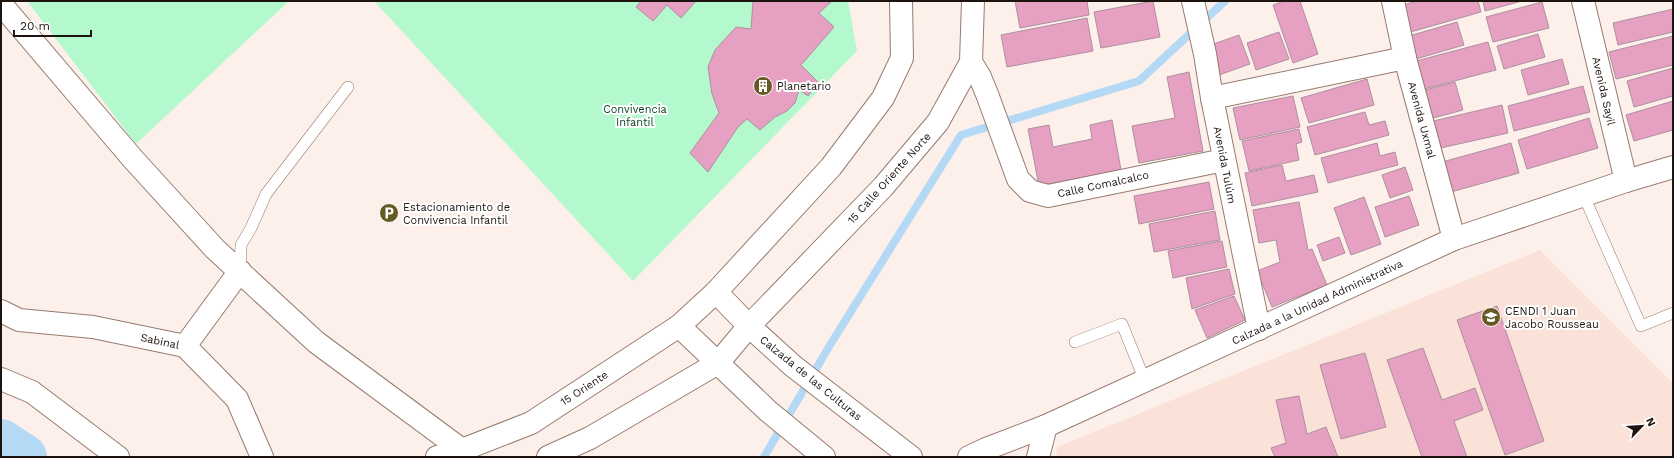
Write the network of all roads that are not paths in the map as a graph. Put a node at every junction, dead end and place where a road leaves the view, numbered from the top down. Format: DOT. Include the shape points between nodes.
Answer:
graph roads {
  1 [pos="900,1"];
  2 [pos="973,1"];
  3 [pos="1193,1"];
  4 [pos="1393,1"];
  5 [pos="1583,1"];
  6 [pos="1,4"];
  7 [pos="1405,58"];
  8 [pos="971,62"];
  9 [pos="348,87"];
  10 [pos="1212,98"];
  11 [pos="1224,160"];
  12 [pos="1673,167"];
  13 [pos="1626,180"];
  14 [pos="1584,196"];
  15 [pos="1454,239"];
  16 [pos="240,271"];
  17 [pos="716,292"];
  18 [pos="1,311"];
  19 [pos="1673,313"];
  20 [pos="679,326"];
  21 [pos="749,326"];
  22 [pos="1259,330"];
  23 [pos="1075,342"];
  24 [pos="185,346"];
  25 [pos="718,363"];
  26 [pos="1,379"];
  27 [pos="1145,381"];
  28 [pos="1046,426"];
  29 [pos="462,450"];
  30 [pos="821,455"];
  31 [pos="118,457"];
  32 [pos="262,457"];
  33 [pos="436,457"];
  34 [pos="548,457"];
  35 [pos="911,457"];
  36 [pos="969,457"];
  37 [pos="1038,457"];
  1 -- 17 [label="street" via="902,58 883,98 831,167"];
  2 -- 8 [label="street, 15 Calle Oriente Norte"];
  3 -- 10 [label="street, Avenida Tulúm"];
  4 -- 7 [label="street, Avenida Uxmal"];
  5 -- 13 [label="street, Avenida Sayil"];
  6 -- 16 [label="street" via="133,159 215,248"];
  7 -- 10 [label="street"];
  7 -- 15 [label="street, Avenida Uxmal"];
  8 -- 11 [label="street, Calle Comalcalco" via="987,94 1018,179 1030,191 1048,196"];
  8 -- 21 [label="street, 15 Calle Oriente Norte" via="938,122 883,188"];
  9 -- 16 [label="lane" via="266,194 241,245"];
  10 -- 11 [label="street, Avenida Tulúm"];
  11 -- 22 [label="street, Avenida Tulúm"];
  12 -- 13 [label="street, Calzada a la Unidad Administrativa"];
  13 -- 14 [label="street, Calzada a la Unidad Administrativa"];
  14 -- 15 [label="street, Calzada a la Unidad Administrativa"];
  14 -- 19 [label="lane" via="1641,326"];
  15 -- 22 [label="street, Calzada a la Unidad Administrativa"];
  16 -- 24 [label="street"];
  16 -- 29 [label="street" via="316,342"];
  17 -- 20 [label="street, 15 Oriente"];
  17 -- 21 [label="street, Calzada de las Culturas"];
  18 -- 24 [label="street, Sabinal" via="19,320 93,327"];
  20 -- 25 [label="street"];
  20 -- 29 [label="street, 15 Oriente" via="531,423"];
  21 -- 25 [label="street"];
  21 -- 35 [label="street, Calzada de las Culturas" via="793,366"];
  22 -- 27 [label="street, Calzada a la Unidad Administrativa"];
  23 -- 27 [label="lane" via="1122,324"];
  24 -- 32 [label="street, Sabinal" via="236,399"];
  25 -- 30 [label="street" via="768,411"];
  25 -- 34 [label="street" via="590,438"];
  26 -- 31 [label="street" via="32,392"];
  27 -- 28 [label="street, Calzada a la Unidad Administrativa"];
  28 -- 36 [label="street, Calzada a la Unidad Administrativa"];
  28 -- 37 [label="street"];
  29 -- 33 [label="street, 15 Oriente"];
}
